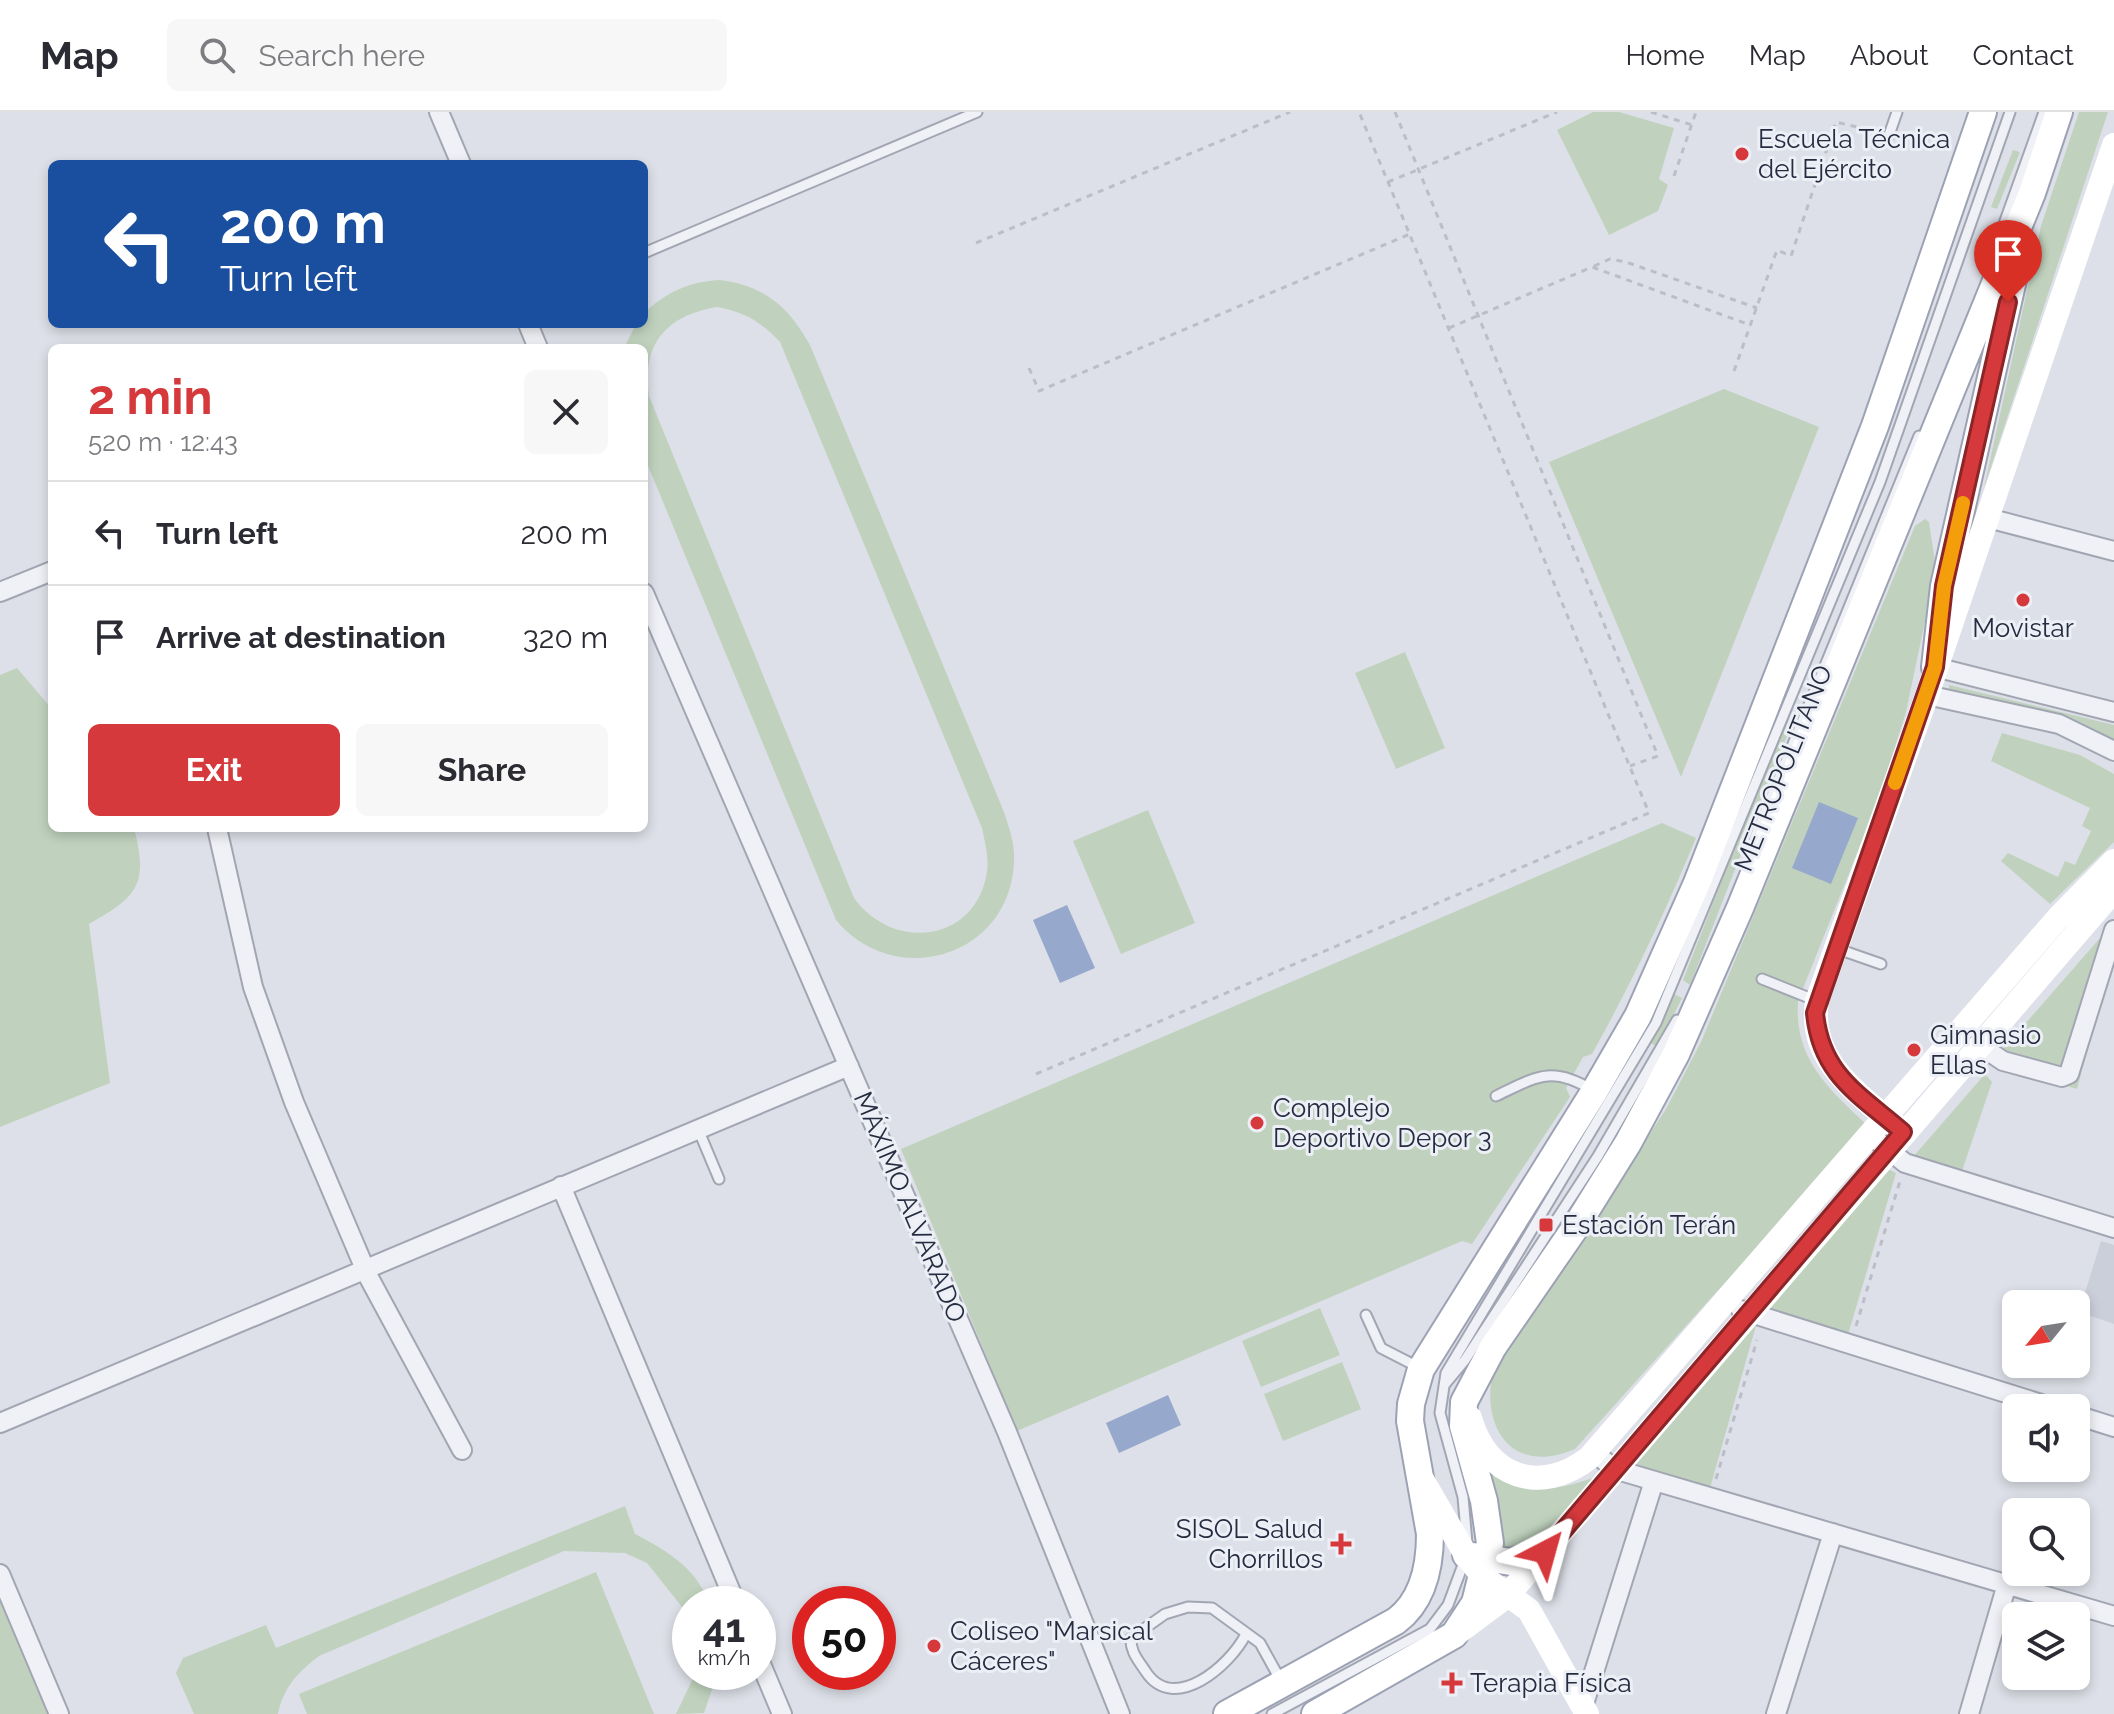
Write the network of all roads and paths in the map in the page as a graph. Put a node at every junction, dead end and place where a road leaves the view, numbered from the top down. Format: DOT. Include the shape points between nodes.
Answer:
graph roads {
  1 [pos="439,112"];
  2 [pos="977,112"];
  3 [pos="1290,112"];
  4 [pos="1359,112"];
  5 [pos="1395,112"];
  6 [pos="1557,112"];
  7 [pos="1651,112"];
  8 [pos="1696,112"];
  9 [pos="1897,112"];
  10 [pos="1983,112"];
  11 [pos="2010,112"];
  12 [pos="2044,112"];
  13 [pos="2059,112"];
  14 [pos="1692,125"];
  15 [pos="1889,135"];
  16 [pos="2114,145"];
  17 [pos="459,160"];
  18 [pos="1419,170"];
  19 [pos="1674,176"];
  20 [pos="1388,182"];
  21 [pos="2032,193"];
  22 [pos="1410,234"];
  23 [pos="976,243"];
  24 [pos="648,251"];
  25 [pos="1592,267"];
  26 [pos="1757,308"];
  27 [pos="1478,316"];
  28 [pos="1750,325"];
  29 [pos="1449,328"];
  30 [pos="1029,368"];
  31 [pos="1734,371"];
  32 [pos="1939,388"];
  33 [pos="1922,428"];
  34 [pos="1988,518"];
  35 [pos="2114,551"];
  36 [pos="48,573"];
  37 [pos="0,592"];
  38 [pos="648,602"];
  39 [pos="1935,667"];
  40 [pos="1927,695"];
  41 [pos="2114,712"];
  42 [pos="2114,751"];
  43 [pos="1630,766"];
  44 [pos="218,832"];
  45 [pos="1752,845"];
  46 [pos="2114,861"];
  47 [pos="1742,872"];
  48 [pos="2114,890"];
  49 [pos="2114,930"];
  50 [pos="1835,948"];
  51 [pos="1881,964"];
  52 [pos="1762,979"];
  53 [pos="1817,1001"];
  54 [pos="1978,1044"];
  55 [pos="849,1066"];
  56 [pos="1036,1074"];
  57 [pos="1594,1092"];
  58 [pos="1496,1096"];
  59 [pos="1877,1124"];
  60 [pos="698,1129"];
  61 [pos="1899,1148"];
  62 [pos="719,1179"];
  63 [pos="561,1186"];
  64 [pos="2114,1228"];
  65 [pos="365,1269"];
  66 [pos="1724,1301"];
  67 [pos="1366,1315"];
  68 [pos="1756,1317"];
  69 [pos="1850,1345"];
  70 [pos="1421,1369"];
  71 [pos="1445,1384"];
  72 [pos="1471,1387"];
  73 [pos="2009,1394"];
  74 [pos="2090,1419"];
  75 [pos="0,1423"];
  76 [pos="2114,1427"];
  77 [pos="462,1450"];
  78 [pos="1594,1452"];
  79 [pos="1417,1468"];
  80 [pos="1614,1469"];
  81 [pos="1654,1481"];
  82 [pos="1711,1498"];
  83 [pos="1833,1533"];
  84 [pos="1545,1552"];
  85 [pos="1479,1564"];
  86 [pos="0,1574"];
  87 [pos="2002,1583"];
  88 [pos="728,1586"];
  89 [pos="2006,1586"];
  90 [pos="2014,1586"];
  91 [pos="1507,1596"];
  92 [pos="2114,1616"];
  93 [pos="1246,1634"];
  94 [pos="1454,1635"];
  95 [pos="1283,1684"];
  96 [pos="772,1690"];
  97 [pos="1585,1710"];
  98 [pos="59,1714"];
  99 [pos="782,1714"];
  100 [pos="1120,1714"];
  101 [pos="1227,1714"];
  102 [pos="1272,1714"];
  103 [pos="1315,1714"];
  104 [pos="1776,1714"];
  105 [pos="1969,1714"];
  1 -- 17 [label="street"];
  2 -- 24 [label="lane"];
  3 -- 23 [label="path"];
  4 -- 20 [label="path"];
  5 -- 18 [label="path"];
  6 -- 18 [label="path"];
  7 -- 14 [label="path"];
  8 -- 14 [label="path"];
  9 -- 15 [label="lane"];
  10 -- 57 [label="main road" via="1875,426 1697,883 1638,1016"];
  11 -- 71 [label="lane, METROPOLITANO" via="1880,482 1673,984 1630,1071 1459,1348"];
  12 -- 32 [label="lane"];
  13 -- 21 [label="main road"];
  14 -- 19 [label="path"];
  15 -- 26 [label="path" via="1836,122 1791,256 1777,250"];
  16 -- 34 [label="main road"];
  18 -- 20 [label="path"];
  18 -- 27 [label="path"];
  20 -- 22 [label="path"];
  21 -- 39 [label="main road" via="1944,586"];
  21 -- 72 [label="main road" via="1676,1054 1628,1143"];
  22 -- 29 [label="path"];
  22 -- 30 [label="path" via="1039,391"];
  25 -- 26 [label="path" via="1610,259 1626,262"];
  25 -- 27 [label="path"];
  25 -- 28 [label="path"];
  26 -- 28 [label="path"];
  27 -- 29 [label="path"];
  27 -- 43 [label="path" via="1658,756"];
  28 -- 31 [label="path"];
  29 -- 43 [label="path"];
  33 -- 45 [label="lane, METROPOLITANO"];
  34 -- 35 [label="street"];
  34 -- 39 [label="main road"];
  36 -- 37 [label="street"];
  38 -- 55 [label="street, MÁXIMO ALVARADO"];
  39 -- 40 [label="main road"];
  39 -- 41 [label="street"];
  40 -- 42 [label="street" via="2059,724"];
  40 -- 50 [label="main road"];
  43 -- 56 [label="path" via="1649,813"];
  44 -- 65 [label="street" via="253,987 294,1102"];
  46 -- 59 [label="main road"];
  47 -- 71 [label="lane, METROPOLITANO" via="1701,971 1643,1083"];
  48 -- 54 [label="main road"];
  49 -- 54 [label="street" via="2069,1074 2062,1077 2003,1061"];
  50 -- 51 [label="lane"];
  50 -- 53 [label="main road"];
  52 -- 53 [label="lane"];
  53 -- 59 [label="main road" via="1818,1042 1831,1069"];
  54 -- 61 [label="main road"];
  55 -- 60 [label="street"];
  55 -- 100 [label="street, MÁXIMO ALVARADO" via="1007,1432"];
  57 -- 58 [label="lane" via="1572,1078 1543,1074"];
  57 -- 70 [label="main road"];
  59 -- 61 [label="main road"];
  59 -- 66 [label="main road"];
  60 -- 62 [label="lane"];
  60 -- 63 [label="street"];
  61 -- 64 [label="street"];
  61 -- 68 [label="main road"];
  61 -- 69 [label="path"];
  63 -- 65 [label="street"];
  63 -- 88 [label="street"];
  65 -- 75 [label="street"];
  65 -- 77 [label="street"];
  66 -- 68 [label="street"];
  66 -- 78 [label="main road"];
  67 -- 70 [label="lane" via="1381,1348"];
  68 -- 69 [label="street"];
  68 -- 80 [label="main road"];
  68 -- 82 [label="path"];
  69 -- 73 [label="street"];
  70 -- 79 [label="main road" via="1411,1413"];
  71 -- 85 [label="lane, METROPOLITANO" via="1440,1413"];
  72 -- 78 [label="main road" via="1470,1418 1478,1441 1509,1471 1551,1479"];
  72 -- 85 [label="main road" via="1463,1426 1488,1525"];
  74 -- 76 [label="street"];
  78 -- 80 [label="street"];
  79 -- 85 [label="main road"];
  79 -- 95 [label="main road" via="1430,1552 1411,1607 1381,1631"];
  80 -- 81 [label="street"];
  80 -- 84 [label="main road"];
  81 -- 82 [label="street"];
  81 -- 97 [label="street"];
  82 -- 83 [label="street"];
  83 -- 87 [label="street"];
  83 -- 104 [label="street"];
  84 -- 85 [label="main road" via="1521,1561"];
  84 -- 91 [label="main road"];
  85 -- 91 [label="main road"];
  85 -- 94 [label="main road" via="1475,1603"];
  85 -- 102 [label="lane, METROPOLITANO" via="1430,1629"];
  86 -- 98 [label="street"];
  89 -- 105 [label="street"];
  90 -- 92 [label="street"];
  91 -- 94 [label="main road"];
  91 -- 97 [label="main road" via="1529,1610"];
  93 -- 93 [label="lane" via="1212,1608 1188,1607 1142,1628 1131,1638 1131,1646 1153,1683 1169,1692 1221,1669"];
  93 -- 95 [label="lane" via="1260,1643"];
  94 -- 103 [label="main road"];
  95 -- 101 [label="main road"];
  96 -- 99 [label="street"];
}
